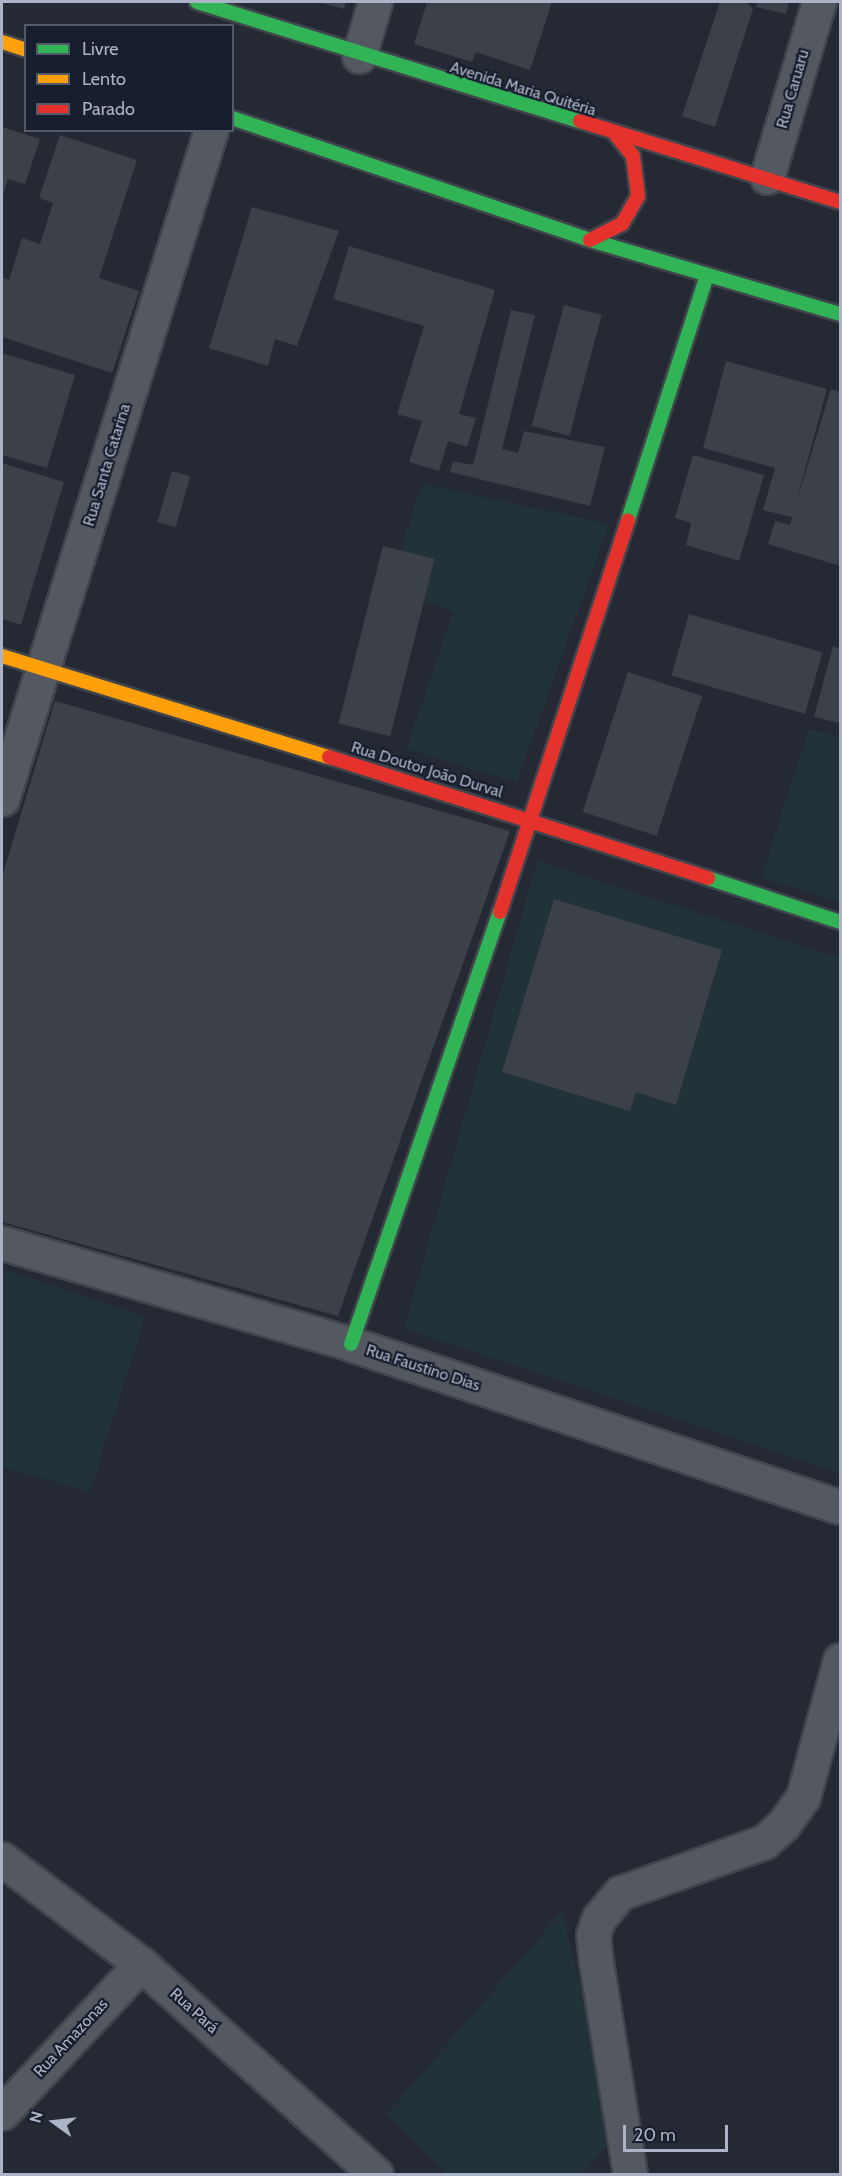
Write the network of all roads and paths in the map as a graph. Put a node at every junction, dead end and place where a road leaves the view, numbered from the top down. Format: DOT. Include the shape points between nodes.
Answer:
graph roads {
  1 [pos="198,2"];
  2 [pos="375,2"];
  3 [pos="819,2"];
  4 [pos="2,42"];
  5 [pos="24,49"];
  6 [pos="359,56"];
  7 [pos="234,119"];
  8 [pos="210,132"];
  9 [pos="616,135"];
  10 [pos="767,177"];
  11 [pos="840,202"];
  12 [pos="590,240"];
  13 [pos="707,274"];
  14 [pos="840,314"];
  15 [pos="2,656"];
  16 [pos="43,670"];
  17 [pos="2,799"];
  18 [pos="532,819"];
  19 [pos="840,922"];
  20 [pos="2,1243"];
  21 [pos="351,1344"];
  22 [pos="840,1507"];
  23 [pos="840,1660"];
  24 [pos="2,1859"];
  25 [pos="141,1964"];
  26 [pos="2,2113"];
  27 [pos="623,2169"];
  28 [pos="376,2175"];
  1 -- 6 [label="street, Avenida Maria Quitéria"];
  2 -- 6 [label="street"];
  3 -- 10 [label="street, Rua Caruaru"];
  4 -- 5 [label="street"];
  6 -- 9 [label="street, Avenida Maria Quitéria"];
  7 -- 12 [label="street"];
  8 -- 16 [label="street, Rua Santa Catarina"];
  9 -- 10 [label="street, Avenida Maria Quitéria"];
  9 -- 12 [label="street" via="633,156 638,196 622,224"];
  10 -- 11 [label="street, Avenida Maria Quitéria"];
  12 -- 13 [label="street"];
  13 -- 14 [label="street"];
  13 -- 18 [label="street"];
  15 -- 16 [label="street, Rua Doutor João Durval"];
  16 -- 17 [label="street, Rua Santa Catarina"];
  16 -- 18 [label="street, Rua Doutor João Durval"];
  18 -- 19 [label="street, Rua Doutor João Durval"];
  18 -- 21 [label="street"];
  20 -- 21 [label="street, Rua Faustino Dias"];
  21 -- 22 [label="street, Rua Faustino Dias"];
  23 -- 27 [label="street" via="803,1797 784,1824 764,1842 620,1893 599,1918 593,1935"];
  24 -- 25 [label="street, Rua Pará"];
  25 -- 26 [label="street, Rua Amazonas"];
  25 -- 28 [label="street, Rua Pará"];
}
